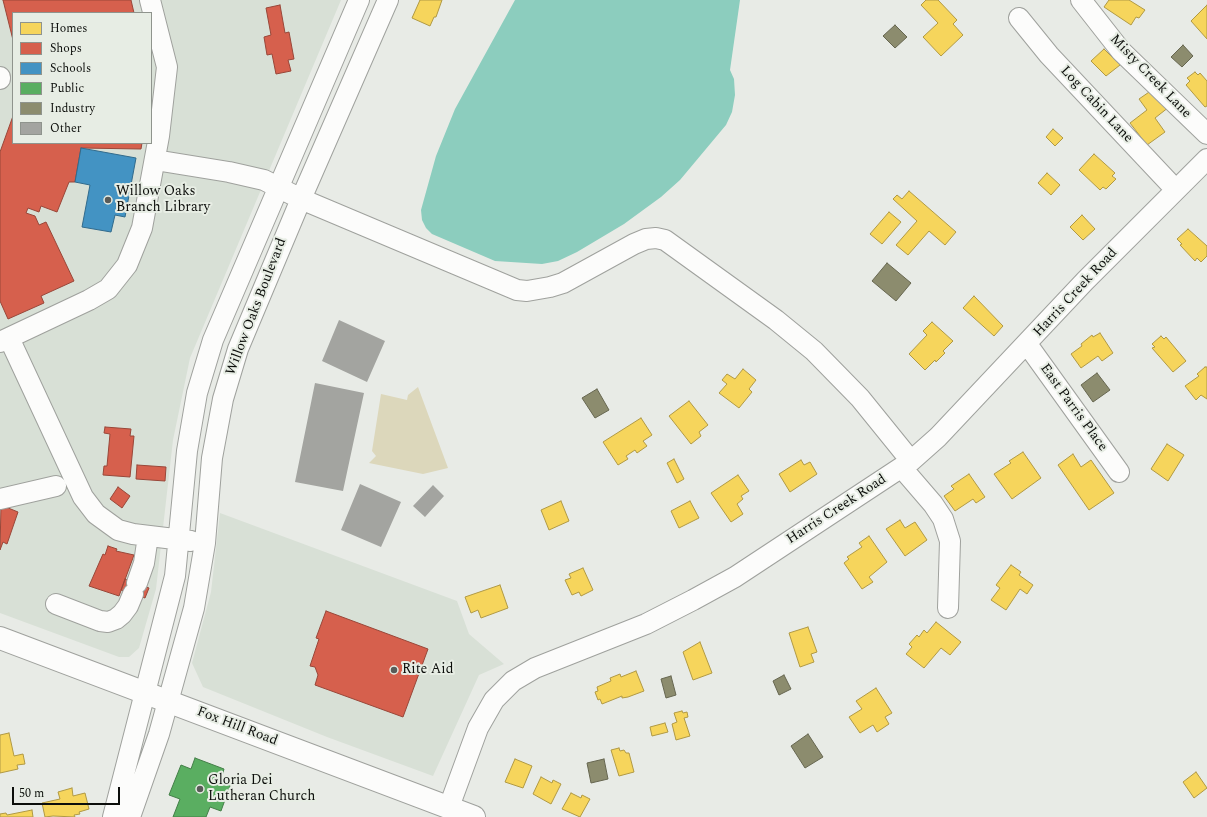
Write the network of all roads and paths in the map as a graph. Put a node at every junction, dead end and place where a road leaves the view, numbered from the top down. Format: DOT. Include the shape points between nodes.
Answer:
graph roads {
  1 [pos="150,0"];
  2 [pos="358,0"];
  3 [pos="388,0"];
  4 [pos="1081,0"];
  5 [pos="1019,18"];
  6 [pos="1207,134"];
  7 [pos="1207,159"];
  8 [pos="155,160"];
  9 [pos="278,186"];
  10 [pos="1176,190"];
  11 [pos="301,199"];
  12 [pos="4,340"];
  13 [pos="1027,344"];
  14 [pos="907,464"];
  15 [pos="1120,472"];
  16 [pos="56,486"];
  17 [pos="0,499"];
  18 [pos="148,536"];
  19 [pos="179,540"];
  20 [pos="205,543"];
  21 [pos="56,604"];
  22 [pos="948,608"];
  23 [pos="0,638"];
  24 [pos="145,692"];
  25 [pos="168,701"];
  26 [pos="449,807"];
  27 [pos="113,817"];
  28 [pos="130,817"];
  29 [pos="474,817"];
  1 -- 8 [label="street" via="167,67"];
  2 -- 9 [label="street, Willow Oaks Boulevard"];
  3 -- 11 [label="street, Willow Oaks Boulevard"];
  4 -- 6 [label="street, Misty Creek Lane" via="1121,51"];
  5 -- 10 [label="street, Log Cabin Lane" via="1049,55"];
  7 -- 10 [label="street, Harris Creek Road"];
  8 -- 9 [label="street" via="229,172"];
  8 -- 12 [label="street" via="142,228 127,266 108,289"];
  9 -- 11 [label="street"];
  9 -- 19 [label="street, Willow Oaks Boulevard" via="213,340 197,394 187,451"];
  10 -- 13 [label="street, Harris Creek Road" via="1085,281"];
  11 -- 14 [label="street" via="508,287 527,291 563,282 646,239 665,240 776,320 814,351 860,398"];
  11 -- 20 [label="street, Willow Oaks Boulevard" via="238,349 223,399 212,458"];
  12 -- 18 [label="street" via="89,506 106,523 118,530"];
  13 -- 14 [label="street, Harris Creek Road" via="938,437"];
  13 -- 15 [label="street, East Parris Place"];
  14 -- 22 [label="street" via="943,520 950,541"];
  14 -- 26 [label="street, Harris Creek Road" via="735,577 646,624 535,668 513,681 494,700 478,728"];
  16 -- 17 [label="street"];
  18 -- 19 [label="street"];
  18 -- 21 [label="street" via="144,563 135,588 128,606 116,619 100,621"];
  19 -- 20 [label="street"];
  19 -- 24 [label="street, Willow Oaks Boulevard" via="175,576"];
  20 -- 25 [label="street, Willow Oaks Boulevard" via="194,608"];
  23 -- 24 [label="main road, Fox Hill Road"];
  24 -- 25 [label="main road, Fox Hill Road"];
  24 -- 27 [label="street, Willow Oaks Boulevard"];
  25 -- 26 [label="main road, Fox Hill Road"];
  25 -- 28 [label="street, Willow Oaks Boulevard"];
  26 -- 29 [label="main road, Fox Hill Road"];
}
